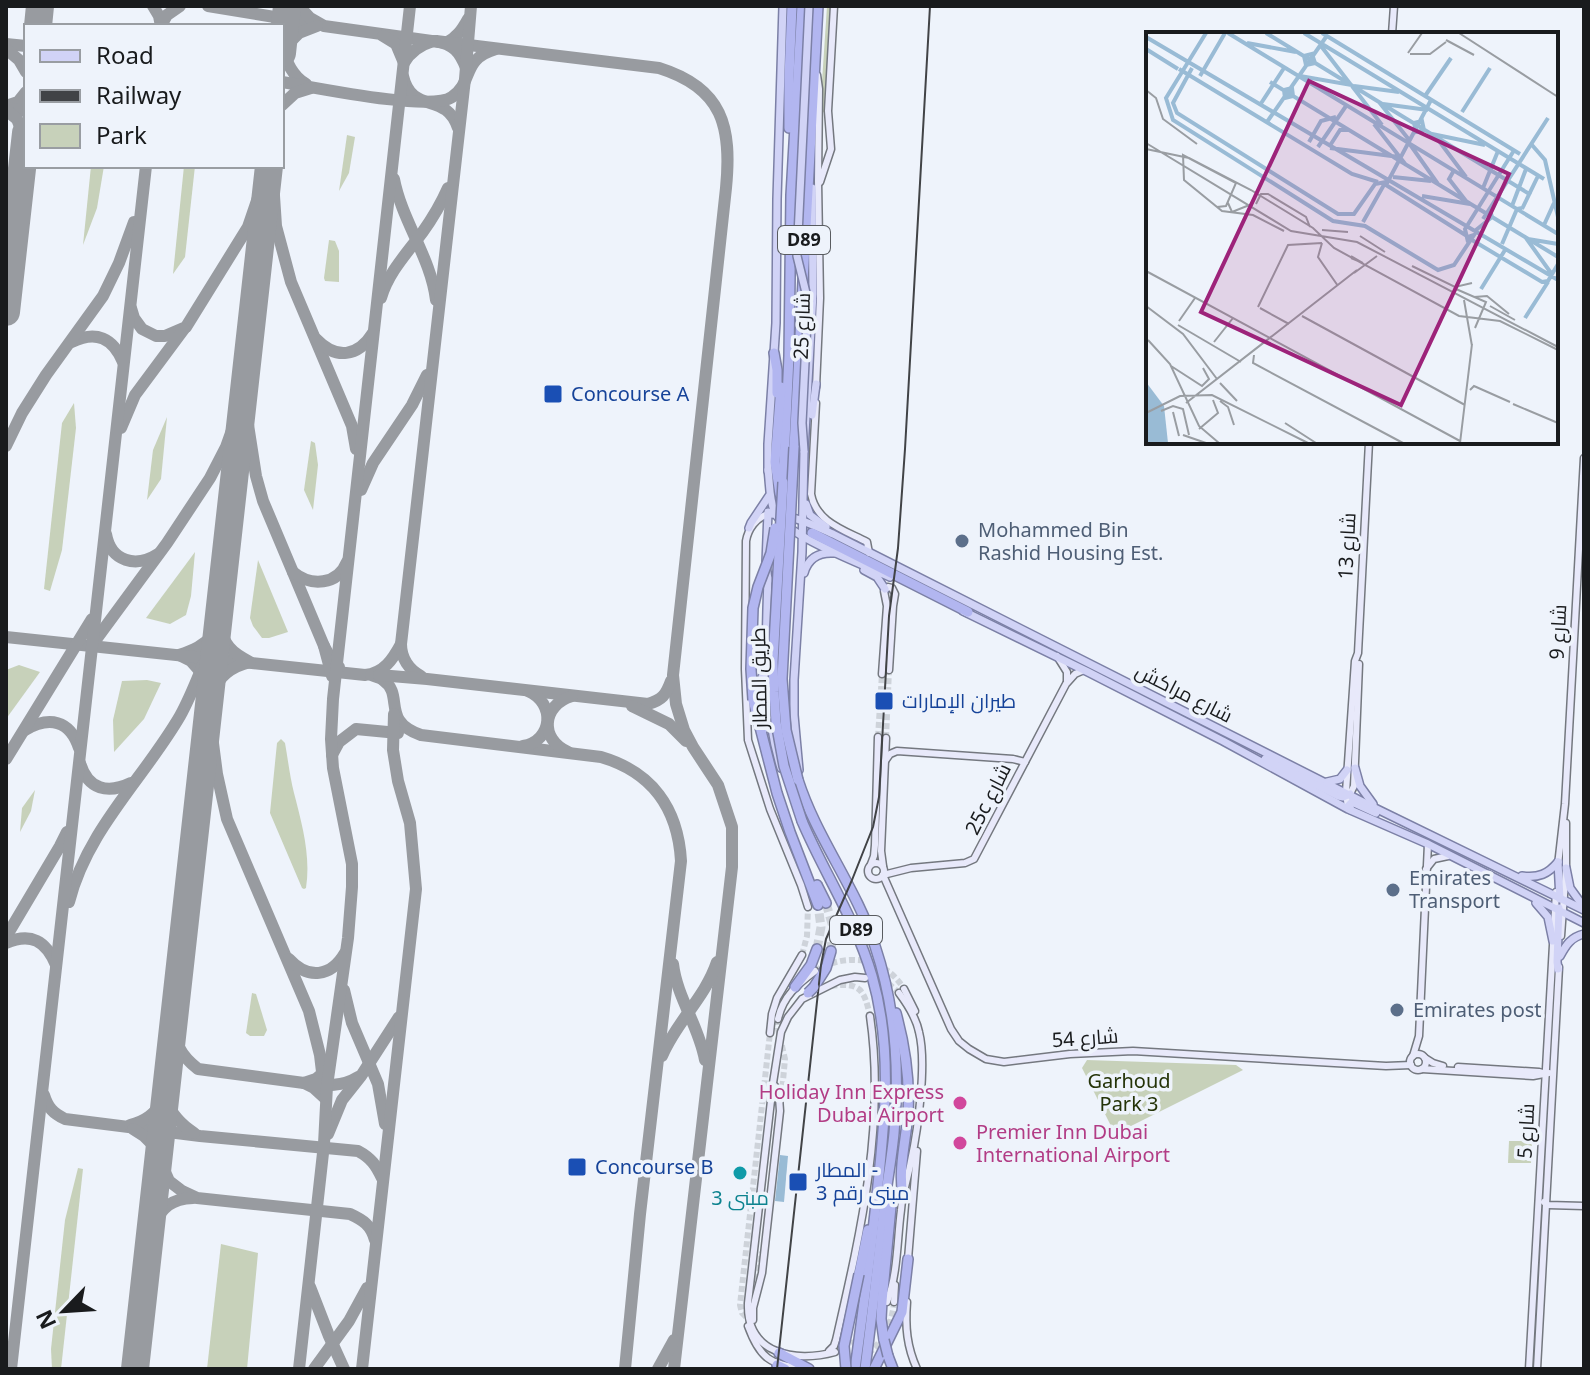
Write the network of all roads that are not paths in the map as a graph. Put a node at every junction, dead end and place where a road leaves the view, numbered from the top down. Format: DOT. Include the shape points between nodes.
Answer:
graph roads {
  1 [pos="818,6"];
  2 [pos="834,6"];
  3 [pos="1394,6"];
  4 [pos="797,8"];
  5 [pos="1392,32"];
  6 [pos="814,70"];
  7 [pos="831,133"];
  8 [pos="818,143"];
  9 [pos="809,158"];
  10 [pos="818,193"];
  11 [pos="789,280"];
  12 [pos="774,353"];
  13 [pos="816,384"];
  14 [pos="777,438"];
  15 [pos="805,440"];
  16 [pos="1369,444"];
  17 [pos="804,451"];
  18 [pos="1584,458"];
  19 [pos="768,470"];
  20 [pos="783,482"];
  21 [pos="780,494"];
  22 [pos="769,496"];
  23 [pos="804,496"];
  24 [pos="779,518"];
  25 [pos="799,520"];
  26 [pos="749,528"];
  27 [pos="794,532"];
  28 [pos="833,534"];
  29 [pos="807,535"];
  30 [pos="869,553"];
  31 [pos="851,562"];
  32 [pos="892,578"];
  33 [pos="768,581"];
  34 [pos="885,589"];
  35 [pos="799,594"];
  36 [pos="968,612"];
  37 [pos="796,639"];
  38 [pos="766,656"];
  39 [pos="1057,656"];
  40 [pos="1084,670"];
  41 [pos="886,672"];
  42 [pos="1066,684"];
  43 [pos="1252,757"];
  44 [pos="1009,759"];
  45 [pos="885,761"];
  46 [pos="1025,762"];
  47 [pos="770,767"];
  48 [pos="1351,769"];
  49 [pos="1018,775"];
  50 [pos="798,780"];
  51 [pos="1326,782"];
  52 [pos="1347,794"];
  53 [pos="1565,807"];
  54 [pos="1377,809"];
  55 [pos="1350,810"];
  56 [pos="802,821"];
  57 [pos="1404,822"];
  58 [pos="1428,844"];
  59 [pos="1450,855"];
  60 [pos="1558,862"];
  61 [pos="871,864"];
  62 [pos="1566,868"];
  63 [pos="1426,869"];
  64 [pos="898,870"];
  65 [pos="883,871"];
  66 [pos="1512,874"];
  67 [pos="872,879"];
  68 [pos="1502,883"];
  69 [pos="891,894"];
  70 [pos="1529,896"];
  71 [pos="1559,904"];
  72 [pos="817,905"];
  73 [pos="1584,911"];
  74 [pos="1584,923"];
  75 [pos="1584,934"];
  76 [pos="1553,941"];
  77 [pos="817,949"];
  78 [pos="831,951"];
  79 [pos="802,955"];
  80 [pos="1560,956"];
  81 [pos="881,967"];
  82 [pos="1558,969"];
  83 [pos="815,971"];
  84 [pos="865,978"];
  85 [pos="792,990"];
  86 [pos="901,991"];
  87 [pos="810,992"];
  88 [pos="781,1008"];
  89 [pos="773,1012"];
  90 [pos="870,1016"];
  91 [pos="778,1019"];
  92 [pos="770,1033"];
  93 [pos="1419,1036"];
  94 [pos="1547,1050"];
  95 [pos="1424,1057"];
  96 [pos="1412,1060"];
  97 [pos="1422,1069"];
  98 [pos="1554,1069"];
  99 [pos="1533,1074"];
  100 [pos="1546,1074"];
  101 [pos="1544,1093"];
  102 [pos="918,1120"];
  103 [pos="1549,1140"];
  104 [pos="1541,1147"];
  105 [pos="892,1152"];
  106 [pos="880,1172"];
  107 [pos="1547,1191"];
  108 [pos="903,1196"];
  109 [pos="1546,1204"];
  110 [pos="1561,1204"];
  111 [pos="1584,1206"];
  112 [pos="908,1259"];
  113 [pos="890,1302"];
  114 [pos="750,1326"];
  115 [pos="774,1350"];
  116 [pos="835,1352"];
  117 [pos="818,1356"];
  118 [pos="781,1367"];
  119 [pos="806,1369"];
  120 [pos="846,1369"];
  121 [pos="855,1369"];
  122 [pos="865,1369"];
  123 [pos="874,1369"];
  124 [pos="893,1369"];
  125 [pos="917,1369"];
  126 [pos="1533,1369"];
  1 -- 6 [label="highway, طريق المطار / D89"];
  2 -- 7 [label="street"];
  3 -- 5 [label="street"];
  4 -- 11 [label="highway, طريق المطار / D89"];
  4 -- 12 [label="main road"];
  4 -- 17 [label="main road, bridge" via="797,256 808,301"];
  6 -- 8 [label="street, شارع 25" via="819,85"];
  6 -- 9 [label="highway, طريق المطار / D89"];
  7 -- 8 [label="street" via="826,153"];
  7 -- 10 [label="street"];
  8 -- 10 [label="street, شارع 25"];
  9 -- 15 [label="main road" via="813,294"];
  9 -- 50 [label="highway, طريق المطار / D89, bridge" via="782,679 786,730"];
  10 -- 13 [label="street, شارع 25"];
  11 -- 14 [label="highway"];
  11 -- 20 [label="highway, طريق المطار / D89"];
  12 -- 14 [label="highway"];
  12 -- 19 [label="main road"];
  13 -- 15 [label="main road"];
  13 -- 30 [label="street, شارع 25" via="814,506 825,520 867,542"];
  14 -- 21 [label="highway"];
  15 -- 17 [label="main road"];
  16 -- 48 [label="street, شارع 13"];
  17 -- 23 [label="main road"];
  18 -- 53 [label="street, شارع 9"];
  19 -- 22 [label="main road"];
  19 -- 24 [label="main road"];
  20 -- 47 [label="highway, bridge" via="771,553 753,608 753,700"];
  20 -- 56 [label="highway, طريق المطار / D89, bridge" via="774,692 784,766"];
  22 -- 24 [label="main road"];
  22 -- 26 [label="main road"];
  23 -- 25 [label="main road"];
  23 -- 28 [label="main road" via="810,515"];
  24 -- 25 [label="main road"];
  24 -- 26 [label="street" via="760,517"];
  24 -- 27 [label="main road"];
  24 -- 33 [label="main road" via="766,563"];
  24 -- 33 [label="main road" via="770,537"];
  25 -- 28 [label="main road, شارع مراكش"];
  25 -- 29 [label="main road"];
  26 -- 72 [label="street" via="748,740 801,885"];
  27 -- 29 [label="main road"];
  27 -- 37 [label="main road"];
  28 -- 30 [label="main road, شارع مراكش"];
  29 -- 32 [label="main road"];
  29 -- 35 [label="main road"];
  29 -- 36 [label="highway"];
  30 -- 51 [label="main road, شارع مراكش"];
  31 -- 32 [label="main road"];
  31 -- 34 [label="main road" via="877,577"];
  31 -- 35 [label="main road" via="831,553 815,556 805,568"];
  32 -- 36 [label="main road, شارع مراكش"];
  33 -- 38 [label="main road"];
  34 -- 41 [label="street" via="890,587 895,594"];
  35 -- 37 [label="main road"];
  36 -- 39 [label="main road, شارع مراكش"];
  37 -- 50 [label="main road"];
  38 -- 47 [label="main road" via="762,700"];
  38 -- 56 [label="main road" via="776,750"];
  39 -- 40 [label="main road, شارع مراكش"];
  39 -- 42 [label="street" via="1067,672"];
  40 -- 42 [label="street, 25c شارع"];
  40 -- 43 [label="main road, شارع مراكش"];
  42 -- 46 [label="street, 25c شارع"];
  43 -- 52 [label="main road" via="1338,796"];
  43 -- 55 [label="main road, شارع مراكش"];
  44 -- 45 [label="street" via="897,751"];
  44 -- 46 [label="street"];
  44 -- 49 [label="street"];
  45 -- 61 [label="street" via="882,738"];
  45 -- 65 [label="street"];
  46 -- 49 [label="street, 25c شارع"];
  47 -- 72 [label="highway"];
  48 -- 51 [label="main road" via="1337,781"];
  48 -- 52 [label="street, شارع 13" via="1354,786"];
  48 -- 54 [label="main road"];
  49 -- 64 [label="street, 25c شارع" via="971,861"];
  50 -- 81 [label="highway, طريق المطار / D89" via="811,816 864,916"];
  51 -- 52 [label="main road, شارع مراكش"];
  52 -- 54 [label="main road, شارع مراكش"];
  52 -- 55 [label="street, شارع 13"];
  53 -- 60 [label="street, شارع 9"];
  53 -- 62 [label="street, شارع 9"];
  54 -- 57 [label="main road, شارع مراكش"];
  55 -- 57 [label="main road" via="1354,802"];
  55 -- 58 [label="main road, شارع مراكش"];
  56 -- 106 [label="highway, طريق المطار / D89" via="856,930 877,993 886,1062"];
  57 -- 66 [label="main road, شارع مراكش"];
  58 -- 59 [label="main road, شارع مراكش"];
  58 -- 63 [label="street"];
  59 -- 63 [label="street" via="1436,858"];
  59 -- 68 [label="main road, شارع مراكش"];
  60 -- 66 [label="main road" via="1537,877"];
  60 -- 71 [label="main road"];
  61 -- 65 [label="street" via="877,862"];
  61 -- 67 [label="street"];
  62 -- 71 [label="street, شارع 9"];
  62 -- 73 [label="main road" via="1570,888"];
  63 -- 93 [label="street"];
  64 -- 65 [label="street, 25c شارع"];
  64 -- 69 [label="street"];
  65 -- 67 [label="street"];
  65 -- 69 [label="street, شارع 54"];
  66 -- 71 [label="main road, شارع مراكش"];
  67 -- 69 [label="street, شارع 54"];
  68 -- 70 [label="main road, شارع مراكش"];
  68 -- 71 [label="main road"];
  69 -- 96 [label="street, شارع 54" via="951,1029 964,1046 986,1059 1133,1051 1386,1066"];
  70 -- 71 [label="main road, شارع مراكش"];
  70 -- 76 [label="main road" via="1546,914"];
  71 -- 73 [label="main road"];
  71 -- 74 [label="main road, شارع مراكش"];
  71 -- 76 [label="street, شارع 5"];
  71 -- 80 [label="street, شارع 5"];
  71 -- 82 [label="main road"];
  75 -- 80 [label="main road" via="1568,942"];
  76 -- 94 [label="street, شارع 5"];
  77 -- 85 [label="highway"];
  78 -- 87 [label="highway"];
  79 -- 89 [label="street"];
  80 -- 82 [label="street, شارع 5"];
  81 -- 105 [label="highway, طريق المطار / D89" via="896,1053"];
  81 -- 108 [label="highway" via="894,1001 907,1068"];
  82 -- 98 [label="street, شارع 5"];
  83 -- 85 [label="street"];
  84 -- 87 [label="street" via="840,980"];
  85 -- 87 [label="street"];
  85 -- 88 [label="street"];
  86 -- 102 [label="street" via="921,1040"];
  87 -- 115 [label="street" via="781,1032 748,1309 756,1333"];
  88 -- 89 [label="street"];
  88 -- 91 [label="street"];
  89 -- 92 [label="street"];
  90 -- 117 [label="street" via="876,1091 863,1215 835,1345"];
  93 -- 95 [label="street"];
  93 -- 96 [label="street"];
  94 -- 99 [label="street"];
  94 -- 100 [label="street, شارع 5"];
  95 -- 96 [label="street" via="1419,1054"];
  95 -- 97 [label="street"];
  95 -- 99 [label="street" via="1443,1066"];
  96 -- 97 [label="street" via="1415,1069"];
  97 -- 99 [label="street"];
  98 -- 100 [label="street"];
  98 -- 103 [label="street, شارع 5"];
  99 -- 100 [label="street"];
  99 -- 101 [label="street"];
  100 -- 101 [label="street, شارع 5"];
  100 -- 103 [label="street"];
  101 -- 104 [label="street, شارع 5"];
  102 -- 108 [label="street"];
  102 -- 112 [label="street"];
  103 -- 107 [label="street, شارع 5"];
  104 -- 109 [label="street" via="1541,1193"];
  104 -- 126 [label="street, شارع 5"];
  105 -- 122 [label="highway, طريق المطار / D89"];
  105 -- 124 [label="highway, bridge" via="881,1310"];
  106 -- 120 [label="highway, bridge" via="844,1346"];
  106 -- 121 [label="highway, طريق المطار / D89"];
  107 -- 109 [label="street, شارع 5"];
  107 -- 110 [label="street"];
  108 -- 113 [label="street"];
  109 -- 110 [label="street"];
  109 -- 126 [label="street, شارع 5"];
  110 -- 111 [label="street"];
  112 -- 123 [label="highway" via="902,1312"];
  112 -- 125 [label="street" via="907,1332"];
  114 -- 118 [label="street" via="766,1356"];
  115 -- 117 [label="street"];
  115 -- 119 [label="highway"];
  116 -- 117 [label="street"];
  118 -- 119 [label="street"];
}
